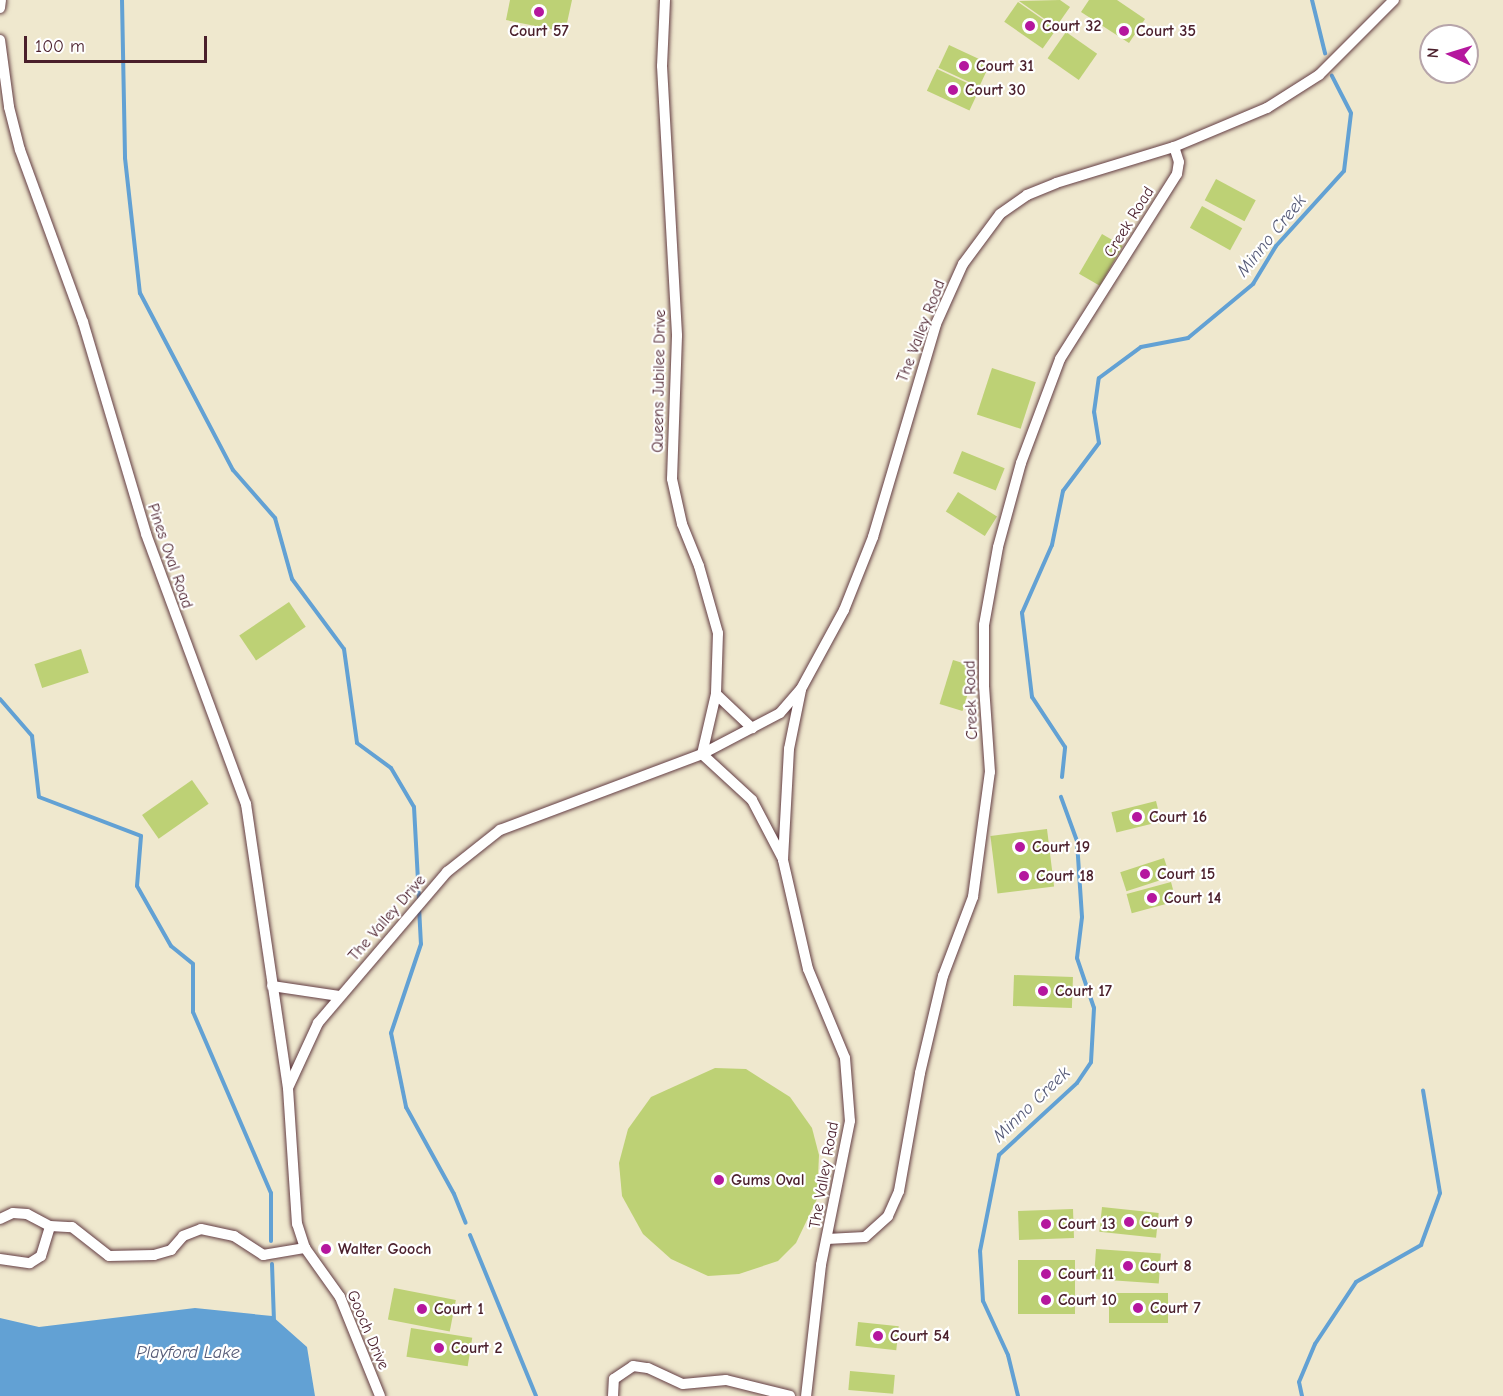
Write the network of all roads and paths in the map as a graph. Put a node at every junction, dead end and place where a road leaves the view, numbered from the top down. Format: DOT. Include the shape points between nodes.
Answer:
graph roads {
  1 [pos="1,0"];
  2 [pos="664,0"];
  3 [pos="1394,0"];
  4 [pos="0,8"];
  5 [pos="0,40"];
  6 [pos="1174,147"];
  7 [pos="801,689"];
  8 [pos="716,694"];
  9 [pos="752,728"];
  10 [pos="702,754"];
  11 [pos="783,860"];
  12 [pos="272,986"];
  13 [pos="339,996"];
  14 [pos="288,1088"];
  15 [pos="0,1219"];
  16 [pos="50,1226"];
  17 [pos="827,1239"];
  18 [pos="305,1248"];
  19 [pos="0,1259"];
  20 [pos="380,1396"];
  21 [pos="613,1396"];
  22 [pos="790,1396"];
  23 [pos="806,1396"];
  1 -- 4 [label="street"];
  2 -- 8 [label="street, Queens Jubilee Drive" via="662,66 677,336 672,479 682,524 718,633"];
  3 -- 6 [label="street, The Valley Road" via="1319,75 1267,108"];
  5 -- 12 [label="street, Pines Oval Road" via="9,107 20,150 84,322 146,534 246,804"];
  6 -- 7 [label="street, The Valley Road" via="1027,195 1000,214 981,237 963,264 936,324 873,537 844,610"];
  6 -- 17 [label="street, Creek Road" via="1179,162 1177,174 1060,359 1021,464 998,547 984,624 990,772 973,897 943,976 920,1073 899,1191 888,1216 865,1237"];
  7 -- 9 [label="street, The Valley Road" via="780,713"];
  7 -- 11 [label="street, The Valley Road" via="789,749"];
  8 -- 9 [label="street"];
  8 -- 10 [label="street, Queens Jubilee Drive"];
  9 -- 10 [label="street, The Valley Road"];
  10 -- 11 [label="street, The Valley Road" via="752,800"];
  10 -- 13 [label="street, The Valley Drive" via="500,830 447,872"];
  11 -- 17 [label="street, The Valley Road" via="808,969 845,1058 850,1121"];
  12 -- 13 [label="street"];
  12 -- 14 [label="street, Pines Oval Road"];
  13 -- 14 [label="street, The Valley Drive" via="301,1054"];
  14 -- 18 [label="street, The Valley Drive" via="297,1224"];
  15 -- 16 [label="street" via="13,1213 27,1214"];
  16 -- 18 [label="street" via="72,1227 109,1256 137,1258 171,1250 183,1236 201,1229 234,1236 263,1255"];
  16 -- 19 [label="street" via="41,1256 36,1260 20,1263"];
  17 -- 23 [label="street, The Valley Road"];
  18 -- 20 [label="street, Gooch Drive" via="340,1297"];
  21 -- 22 [label="street" via="614,1379 633,1366 648,1368 683,1384 726,1380"];
}
